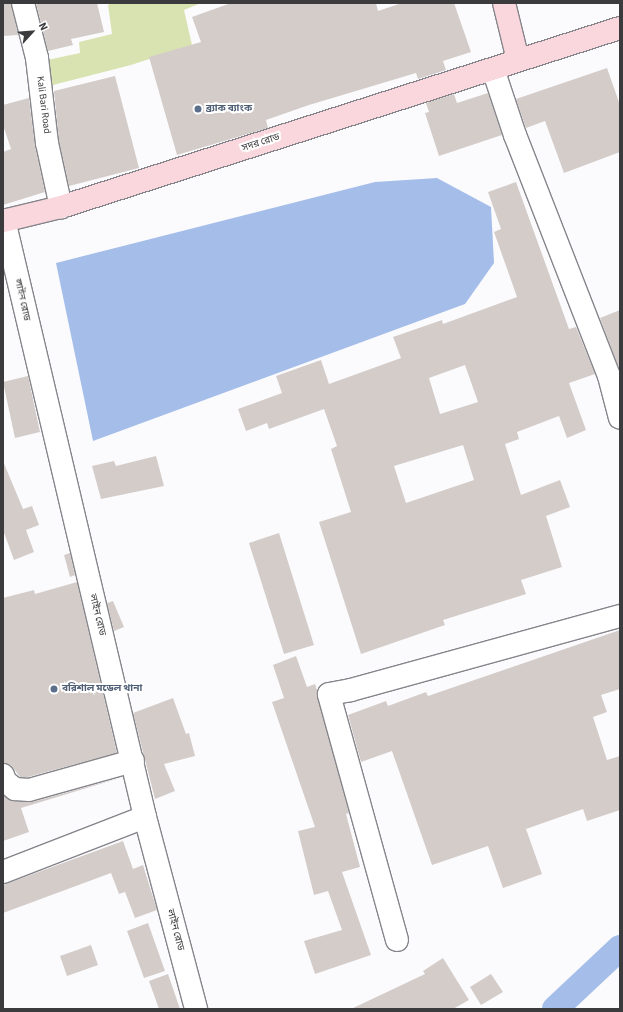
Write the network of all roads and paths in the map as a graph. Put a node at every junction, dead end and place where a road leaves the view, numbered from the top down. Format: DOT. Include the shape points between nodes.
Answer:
graph roads {
  1 [pos="23,3"];
  2 [pos="504,3"];
  3 [pos="620,28"];
  4 [pos="518,60"];
  5 [pos="493,69"];
  6 [pos="61,207"];
  7 [pos="4,220"];
  8 [pos="620,418"];
  9 [pos="620,616"];
  10 [pos="133,762"];
  11 [pos="3,775"];
  12 [pos="145,817"];
  13 [pos="3,872"];
  14 [pos="397,940"];
  15 [pos="196,1009"];
  1 -- 6 [label="street, Kali Bari Road" via="37,58 47,143"];
  2 -- 4 [label="main road"];
  3 -- 4 [label="main road, সদর রোড"];
  4 -- 5 [label="main road, সদর রোড"];
  5 -- 6 [label="main road, সদর রোড"];
  5 -- 8 [label="street" via="515,135 609,376"];
  6 -- 7 [label="main road, সদর রোড"];
  7 -- 10 [label="street, লাইন রোড"];
  9 -- 14 [label="street" via="366,686 328,694"];
  10 -- 11 [label="street" via="29,790 15,789 5,781"];
  10 -- 12 [label="street, লাইন রোড"];
  12 -- 13 [label="street"];
  12 -- 15 [label="street, লাইন রোড"];
}
